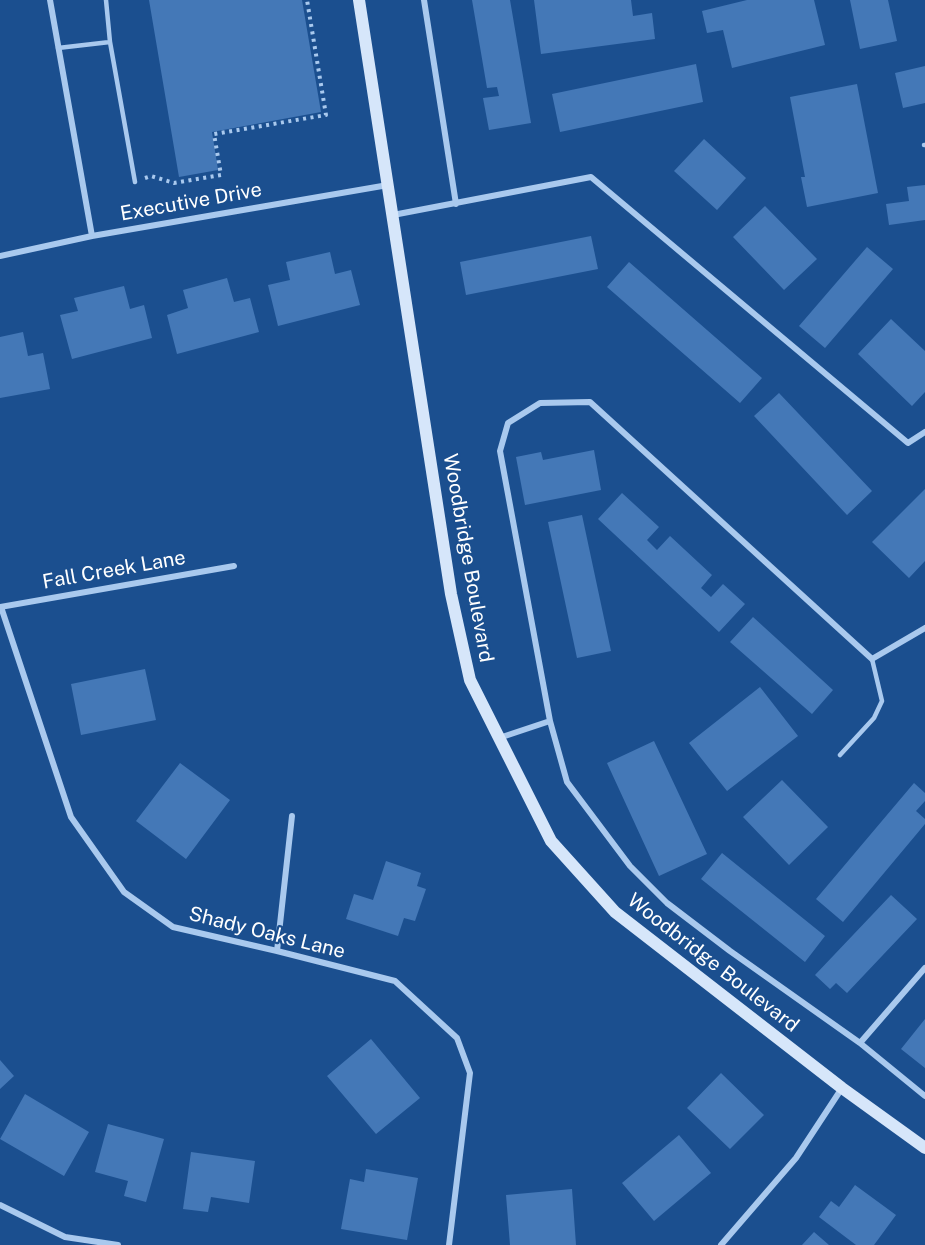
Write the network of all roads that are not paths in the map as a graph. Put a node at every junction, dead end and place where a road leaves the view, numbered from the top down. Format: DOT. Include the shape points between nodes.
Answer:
graph roads {
  1 [pos="50,0"];
  2 [pos="106,0"];
  3 [pos="359,0"];
  4 [pos="424,0"];
  5 [pos="111,42"];
  6 [pos="58,48"];
  7 [pos="135,182"];
  8 [pos="389,184"];
  9 [pos="456,204"];
  10 [pos="393,214"];
  11 [pos="92,236"];
  12 [pos="0,256"];
  13 [pos="925,432"];
  14 [pos="234,566"];
  15 [pos="1,607"];
  16 [pos="925,628"];
  17 [pos="873,659"];
  18 [pos="550,721"];
  19 [pos="500,738"];
  20 [pos="840,755"];
  21 [pos="292,816"];
  22 [pos="277,951"];
  23 [pos="925,968"];
  24 [pos="860,1043"];
  25 [pos="842,1088"];
  26 [pos="925,1096"];
  27 [pos="925,1148"];
  28 [pos="0,1205"];
  29 [pos="118,1245"];
  30 [pos="450,1245"];
  31 [pos="721,1245"];
  1 -- 6 [label="street"];
  2 -- 5 [label="lane"];
  3 -- 8 [label="street, Woodbridge Boulevard"];
  4 -- 9 [label="street"];
  5 -- 6 [label="lane"];
  5 -- 7 [label="lane"];
  6 -- 11 [label="street"];
  8 -- 10 [label="street, Woodbridge Boulevard"];
  8 -- 11 [label="street, Executive Drive"];
  9 -- 10 [label="street"];
  9 -- 13 [label="street" via="591,177 908,443"];
  10 -- 19 [label="street, Woodbridge Boulevard" via="451,594 470,680"];
  11 -- 12 [label="street, Executive Drive"];
  14 -- 15 [label="street, Fall Creek Lane"];
  15 -- 22 [label="street, Shady Oaks Lane" via="71,817 124,892 173,927"];
  16 -- 17 [label="street"];
  17 -- 18 [label="street" via="590,402 540,403 508,423 500,450"];
  17 -- 20 [label="lane" via="882,701 874,718"];
  18 -- 19 [label="street"];
  18 -- 24 [label="street" via="567,782 630,866 667,903 712,938"];
  19 -- 25 [label="street, Woodbridge Boulevard" via="551,842 615,912"];
  21 -- 22 [label="street"];
  22 -- 30 [label="street, Shady Oaks Lane" via="395,981 457,1038 470,1073"];
  23 -- 24 [label="street"];
  24 -- 26 [label="street"];
  25 -- 27 [label="street, Woodbridge Boulevard"];
  25 -- 31 [label="street" via="796,1158"];
  28 -- 29 [label="street" via="65,1237"];
}
